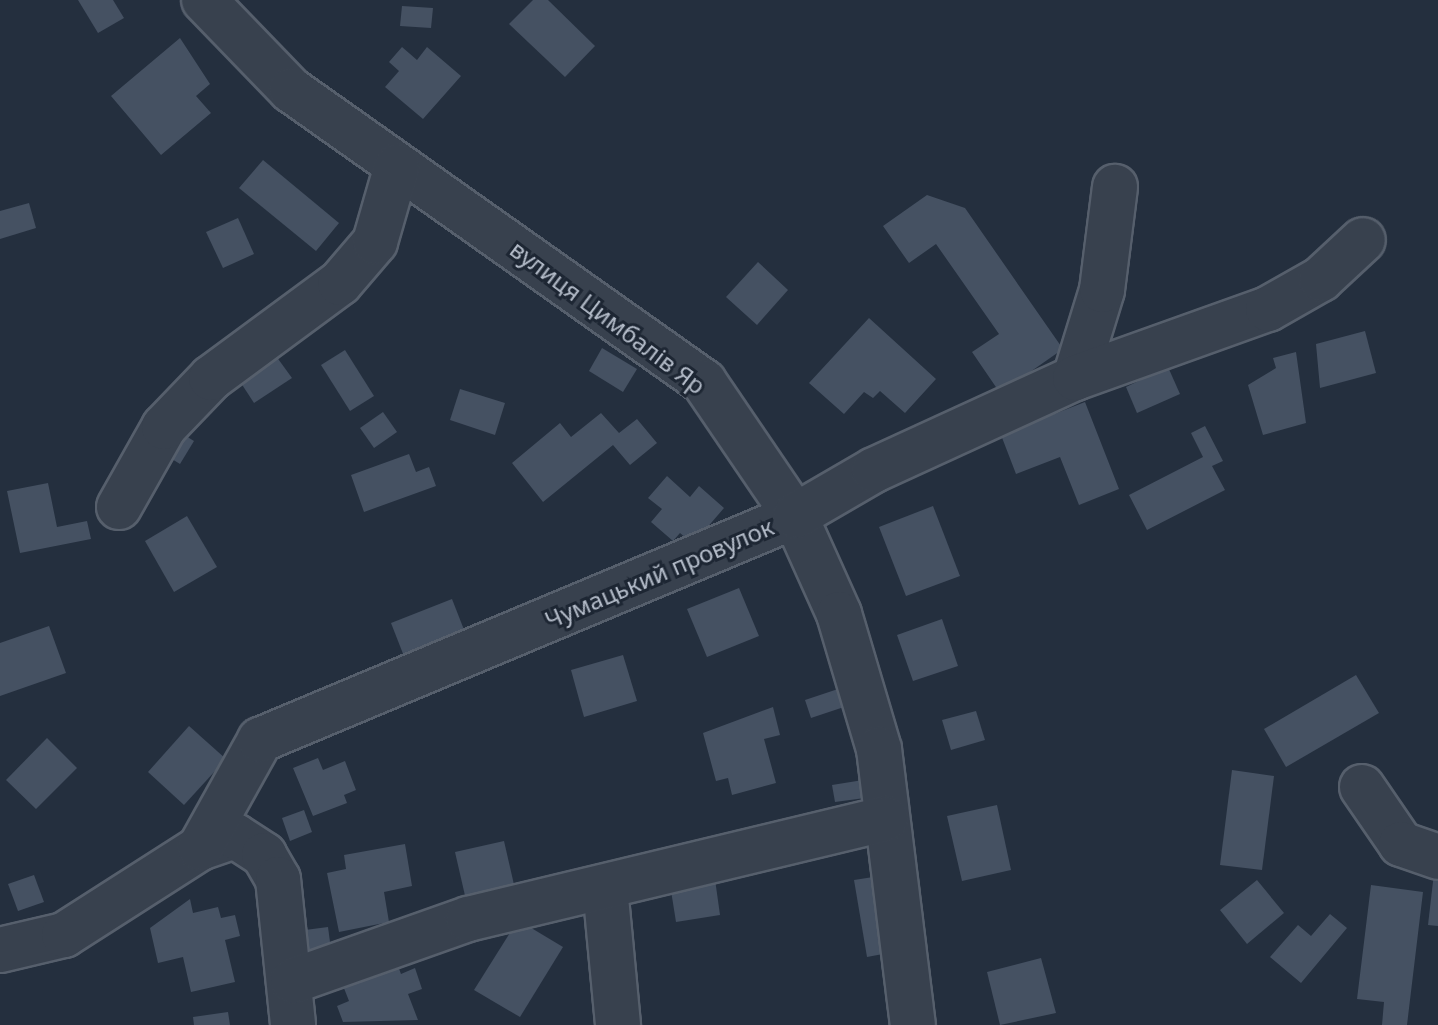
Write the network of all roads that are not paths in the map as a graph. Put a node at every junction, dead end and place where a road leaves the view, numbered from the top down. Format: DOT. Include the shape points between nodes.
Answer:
graph roads {
  1 [pos="204,0"];
  2 [pos="397,166"];
  3 [pos="1115,187"];
  4 [pos="1363,240"];
  5 [pos="1075,378"];
  6 [pos="119,507"];
  7 [pos="795,516"];
  8 [pos="1362,787"];
  9 [pos="886,819"];
  10 [pos="200,848"];
  11 [pos="1438,857"];
  12 [pos="605,887"];
  13 [pos="0,950"];
  14 [pos="293,981"];
  15 [pos="293,1025"];
  16 [pos="618,1025"];
  17 [pos="913,1025"];
  1 -- 2 [label="street, вулиця Цимбалів Яр" via="291,90"];
  2 -- 6 [label="street" via="375,242 340,283 201,387 164,427"];
  2 -- 7 [label="street, вулиця Цимбалів Яр" via="704,382"];
  3 -- 5 [label="street" via="1102,290"];
  4 -- 5 [label="street, Чумацький провулок" via="1321,279 1268,309"];
  5 -- 7 [label="street, Чумацький провулок" via="874,470"];
  7 -- 9 [label="street, вулиця Цимбалів Яр" via="839,614 879,749"];
  7 -- 10 [label="street, Чумацький провулок" via="260,740"];
  8 -- 11 [label="street" via="1401,844"];
  9 -- 12 [label="street"];
  9 -- 17 [label="street, вулиця Цимбалів Яр"];
  10 -- 13 [label="street, Чумацький провулок" via="64,935"];
  10 -- 14 [label="street" via="235,836 264,855 278,879"];
  12 -- 14 [label="street" via="468,919"];
  12 -- 16 [label="street"];
  14 -- 15 [label="street"];
}
